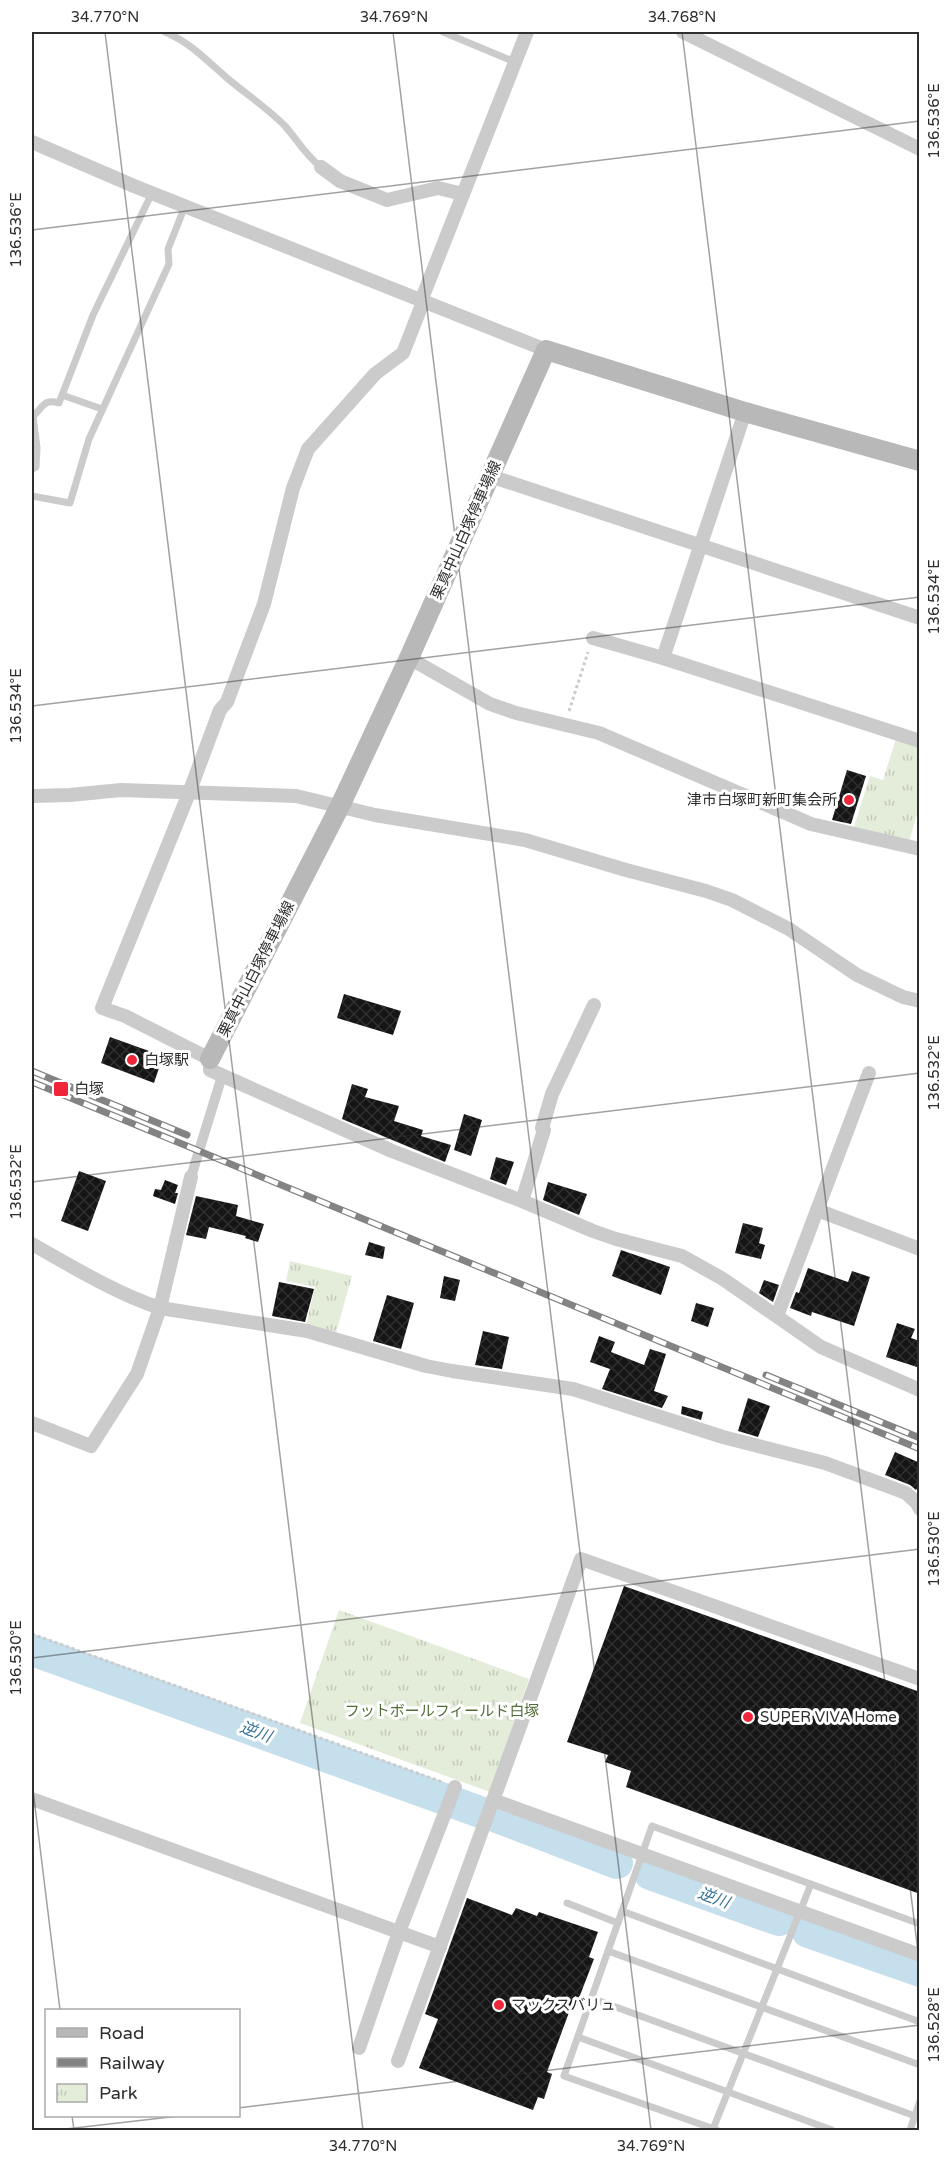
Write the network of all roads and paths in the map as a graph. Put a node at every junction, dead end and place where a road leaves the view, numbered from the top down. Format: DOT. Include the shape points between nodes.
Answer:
graph roads {
  1 [pos="165,32"];
  2 [pos="443,32"];
  3 [pos="527,32"];
  4 [pos="683,32"];
  5 [pos="515,62"];
  6 [pos="32,142"];
  7 [pos="920,149"];
  8 [pos="321,167"];
  9 [pos="152,193"];
  10 [pos="463,194"];
  11 [pos="185,206"];
  12 [pos="422,301"];
  13 [pos="546,350"];
  14 [pos="62,395"];
  15 [pos="102,409"];
  16 [pos="745,412"];
  17 [pos="32,417"];
  18 [pos="920,461"];
  19 [pos="32,469"];
  20 [pos="490,476"];
  21 [pos="32,496"];
  22 [pos="701,546"];
  23 [pos="920,618"];
  24 [pos="593,638"];
  25 [pos="409,658"];
  26 [pos="663,658"];
  27 [pos="565,724"];
  28 [pos="920,741"];
  29 [pos="189,794"];
  30 [pos="32,796"];
  31 [pos="340,806"];
  32 [pos="920,849"];
  33 [pos="920,1001"];
  34 [pos="594,1005"];
  35 [pos="210,1059"];
  36 [pos="869,1073"];
  37 [pos="222,1076"];
  38 [pos="191,1177"];
  39 [pos="522,1201"];
  40 [pos="817,1210"];
  41 [pos="32,1244"];
  42 [pos="920,1250"];
  43 [pos="160,1308"];
  44 [pos="777,1316"];
  45 [pos="920,1389"];
  46 [pos="32,1423"];
  47 [pos="920,1509"];
  48 [pos="32,1634"];
  49 [pos="920,1679"];
  50 [pos="454,1788"];
  51 [pos="32,1799"];
  52 [pos="493,1800"];
  53 [pos="642,1855"];
  54 [pos="811,1884"];
  55 [pos="567,1903"];
  56 [pos="622,1911"];
  57 [pos="800,1911"];
  58 [pos="618,1923"];
  59 [pos="920,1924"];
  60 [pos="399,1932"];
  61 [pos="440,1947"];
  62 [pos="608,1951"];
  63 [pos="920,1955"];
  64 [pos="777,1969"];
  65 [pos="591,1998"];
  66 [pos="762,2008"];
  67 [pos="920,2022"];
  68 [pos="578,2037"];
  69 [pos="359,2048"];
  70 [pos="744,2053"];
  71 [pos="398,2061"];
  72 [pos="920,2066"];
  73 [pos="728,2093"];
  74 [pos="920,2101"];
  75 [pos="915,2116"];
  76 [pos="702,2128"];
  77 [pos="715,2130"];
  78 [pos="832,2130"];
  79 [pos="910,2130"];
  1 -- 8 [label="lane" via="183,39 284,125"];
  2 -- 5 [label="lane"];
  3 -- 5 [label="street"];
  4 -- 7 [label="street"];
  5 -- 10 [label="street"];
  6 -- 9 [label="street"];
  8 -- 10 [label="street" via="340,181 387,200 438,188"];
  9 -- 11 [label="street"];
  9 -- 14 [label="lane" via="93,315"];
  10 -- 12 [label="street"];
  11 -- 12 [label="street"];
  11 -- 15 [label="lane" via="168,249 169,264"];
  12 -- 13 [label="street"];
  12 -- 29 [label="street" via="403,353 375,374 308,448 293,488 264,604"];
  13 -- 16 [label="main road"];
  13 -- 20 [label="main road, 栗真中山白塚停車場線"];
  14 -- 15 [label="lane"];
  14 -- 17 [label="lane" via="59,403 46,402"];
  15 -- 21 [label="lane" via="70,503"];
  16 -- 18 [label="main road"];
  16 -- 22 [label="street"];
  17 -- 19 [label="lane" via="37,448 36,467"];
  20 -- 22 [label="street"];
  20 -- 25 [label="main road, 栗真中山白塚停車場線"];
  22 -- 23 [label="street"];
  22 -- 26 [label="street"];
  24 -- 26 [label="street"];
  24 -- 27 [label="path"];
  25 -- 27 [label="street" via="490,704"];
  25 -- 31 [label="main road, 栗真中山白塚停車場線"];
  26 -- 28 [label="street"];
  27 -- 32 [label="street" via="620,741 811,824"];
  29 -- 30 [label="street" via="121,790"];
  29 -- 31 [label="street" via="296,796"];
  29 -- 35 [label="street" via="102,1008"];
  31 -- 33 [label="street" via="525,840 706,891 776,921 866,979"];
  31 -- 35 [label="main road, 栗真中山白塚停車場線"];
  34 -- 39 [label="street" via="552,1094"];
  35 -- 37 [label="street" via="210,1070"];
  36 -- 40 [label="street"];
  37 -- 38 [label="street"];
  37 -- 39 [label="street" via="392,1151"];
  38 -- 43 [label="street"];
  39 -- 44 [label="street" via="616,1239 682,1256"];
  40 -- 42 [label="street"];
  40 -- 44 [label="street"];
  41 -- 43 [label="street"];
  43 -- 46 [label="street" via="137,1374 91,1446"];
  43 -- 47 [label="street" via="307,1331 426,1366 573,1389 723,1437 825,1463 906,1493"];
  44 -- 45 [label="street" via="821,1347"];
  48 -- 50 [label="path"];
  49 -- 52 [label="street" via="581,1559"];
  50 -- 60 [label="street"];
  51 -- 60 [label="street"];
  52 -- 53 [label="street"];
  52 -- 61 [label="street"];
  53 -- 54 [label="lane" via="652,1826"];
  53 -- 56 [label="lane"];
  53 -- 57 [label="street"];
  54 -- 57 [label="lane"];
  54 -- 59 [label="lane"];
  55 -- 58 [label="lane"];
  56 -- 58 [label="lane"];
  56 -- 64 [label="lane"];
  57 -- 63 [label="street"];
  57 -- 64 [label="lane"];
  58 -- 62 [label="lane"];
  60 -- 61 [label="street"];
  60 -- 69 [label="street"];
  61 -- 71 [label="street"];
  62 -- 65 [label="lane"];
  62 -- 66 [label="lane"];
  64 -- 66 [label="lane"];
  64 -- 67 [label="lane"];
  65 -- 68 [label="lane"];
  65 -- 70 [label="lane"];
  66 -- 70 [label="lane"];
  66 -- 72 [label="lane"];
  68 -- 73 [label="lane"];
  68 -- 76 [label="lane" via="564,2076"];
  70 -- 73 [label="lane"];
  70 -- 75 [label="lane"];
  73 -- 77 [label="lane"];
  73 -- 78 [label="lane"];
  74 -- 75 [label="lane"];
  75 -- 79 [label="lane"];
  76 -- 77 [label="lane"];
}
